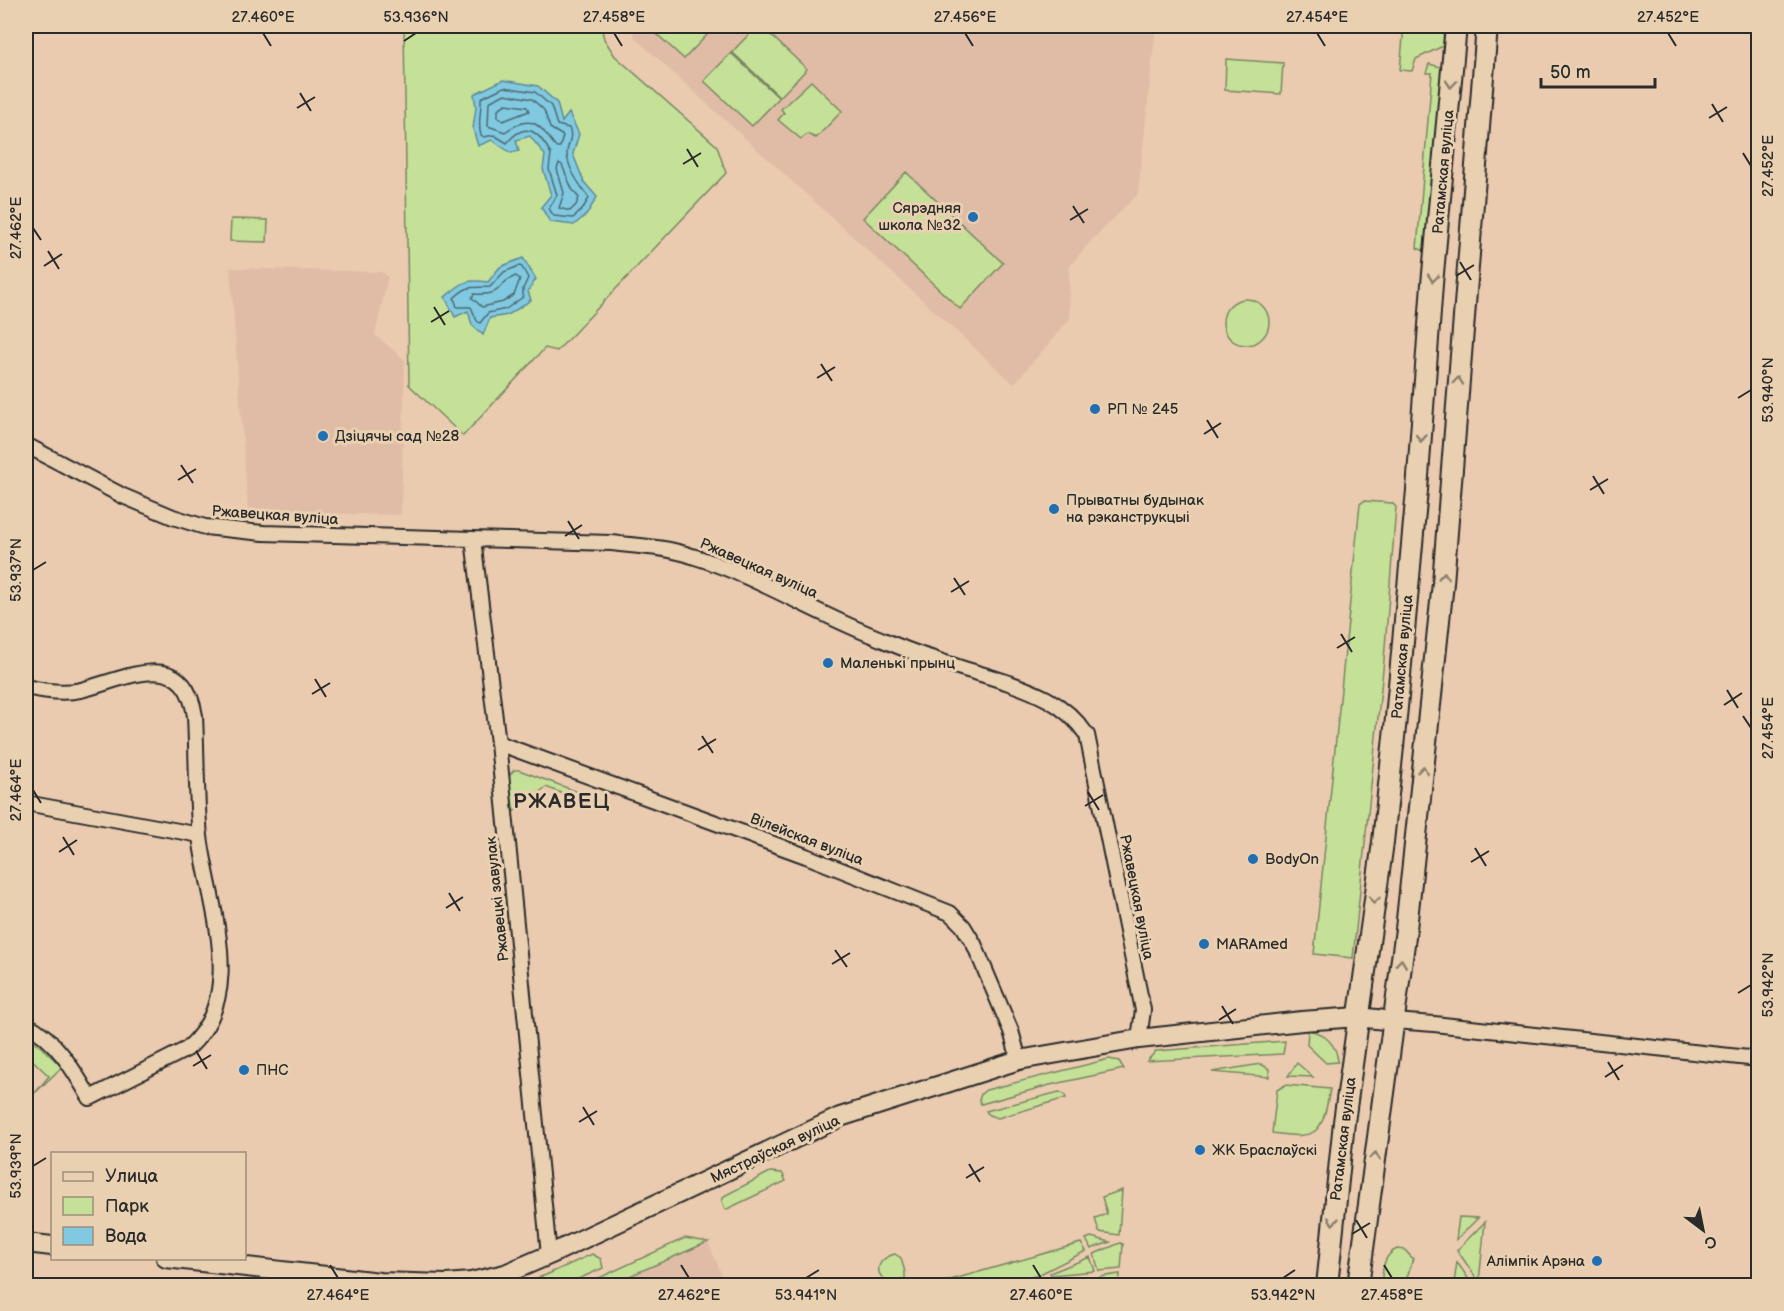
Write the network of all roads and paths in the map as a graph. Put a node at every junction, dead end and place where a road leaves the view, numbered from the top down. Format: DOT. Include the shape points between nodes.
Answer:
graph roads {
  1 [pos="1456,26"];
  2 [pos="1487,26"];
  3 [pos="26,445"];
  4 [pos="473,539"];
  5 [pos="26,687"];
  6 [pos="498,743"];
  7 [pos="26,803"];
  8 [pos="200,835"];
  9 [pos="1358,1017"];
  10 [pos="1394,1021"];
  11 [pos="26,1024"];
  12 [pos="1139,1039"];
  13 [pos="1758,1059"];
  14 [pos="1019,1060"];
  15 [pos="26,1243"];
  16 [pos="51,1246"];
  17 [pos="549,1256"];
  18 [pos="184,1260"];
  19 [pos="1327,1286"];
  20 [pos="1358,1286"];
  1 -- 9 [label="main road, Ратамская вуліца, one-way" via="1397,707 1383,843"];
  10 -- 2 [label="main road, one-way" via="1443,583"];
  3 -- 4 [label="street, Ржавецкая вуліца" via="123,496 205,527 263,533"];
  4 -- 6 [label="street, Ржавецкі завулак"];
  4 -- 12 [label="street, Ржавецкая вуліца" via="611,543 691,555 869,634 1032,692 1061,708 1087,735 1094,763 1143,1010"];
  5 -- 8 [label="street" via="58,692 79,690 148,671 181,680 195,716"];
  6 -- 14 [label="street, Вілейская вуліца" via="950,913 975,944"];
  6 -- 17 [label="street, Ржавецкі завулак"];
  7 -- 8 [label="street"];
  8 -- 11 [label="street" via="222,955 216,1006 200,1038 187,1049 90,1098 56,1046"];
  9 -- 10 [label="street, Мястраўская вуліца"];
  9 -- 12 [label="street, Мястраўская вуліца"];
  9 -- 19 [label="main road, Ратамская вуліца, one-way"];
  10 -- 13 [label="street"];
  20 -- 10 [label="main road, one-way"];
  12 -- 14 [label="street, Мястраўская вуліца"];
  14 -- 17 [label="street, Мястраўская вуліца" via="840,1118"];
  15 -- 16 [label="street"];
  17 -- 18 [label="street, Мястраўская вуліца" via="505,1274 446,1284 380,1282"];
}
